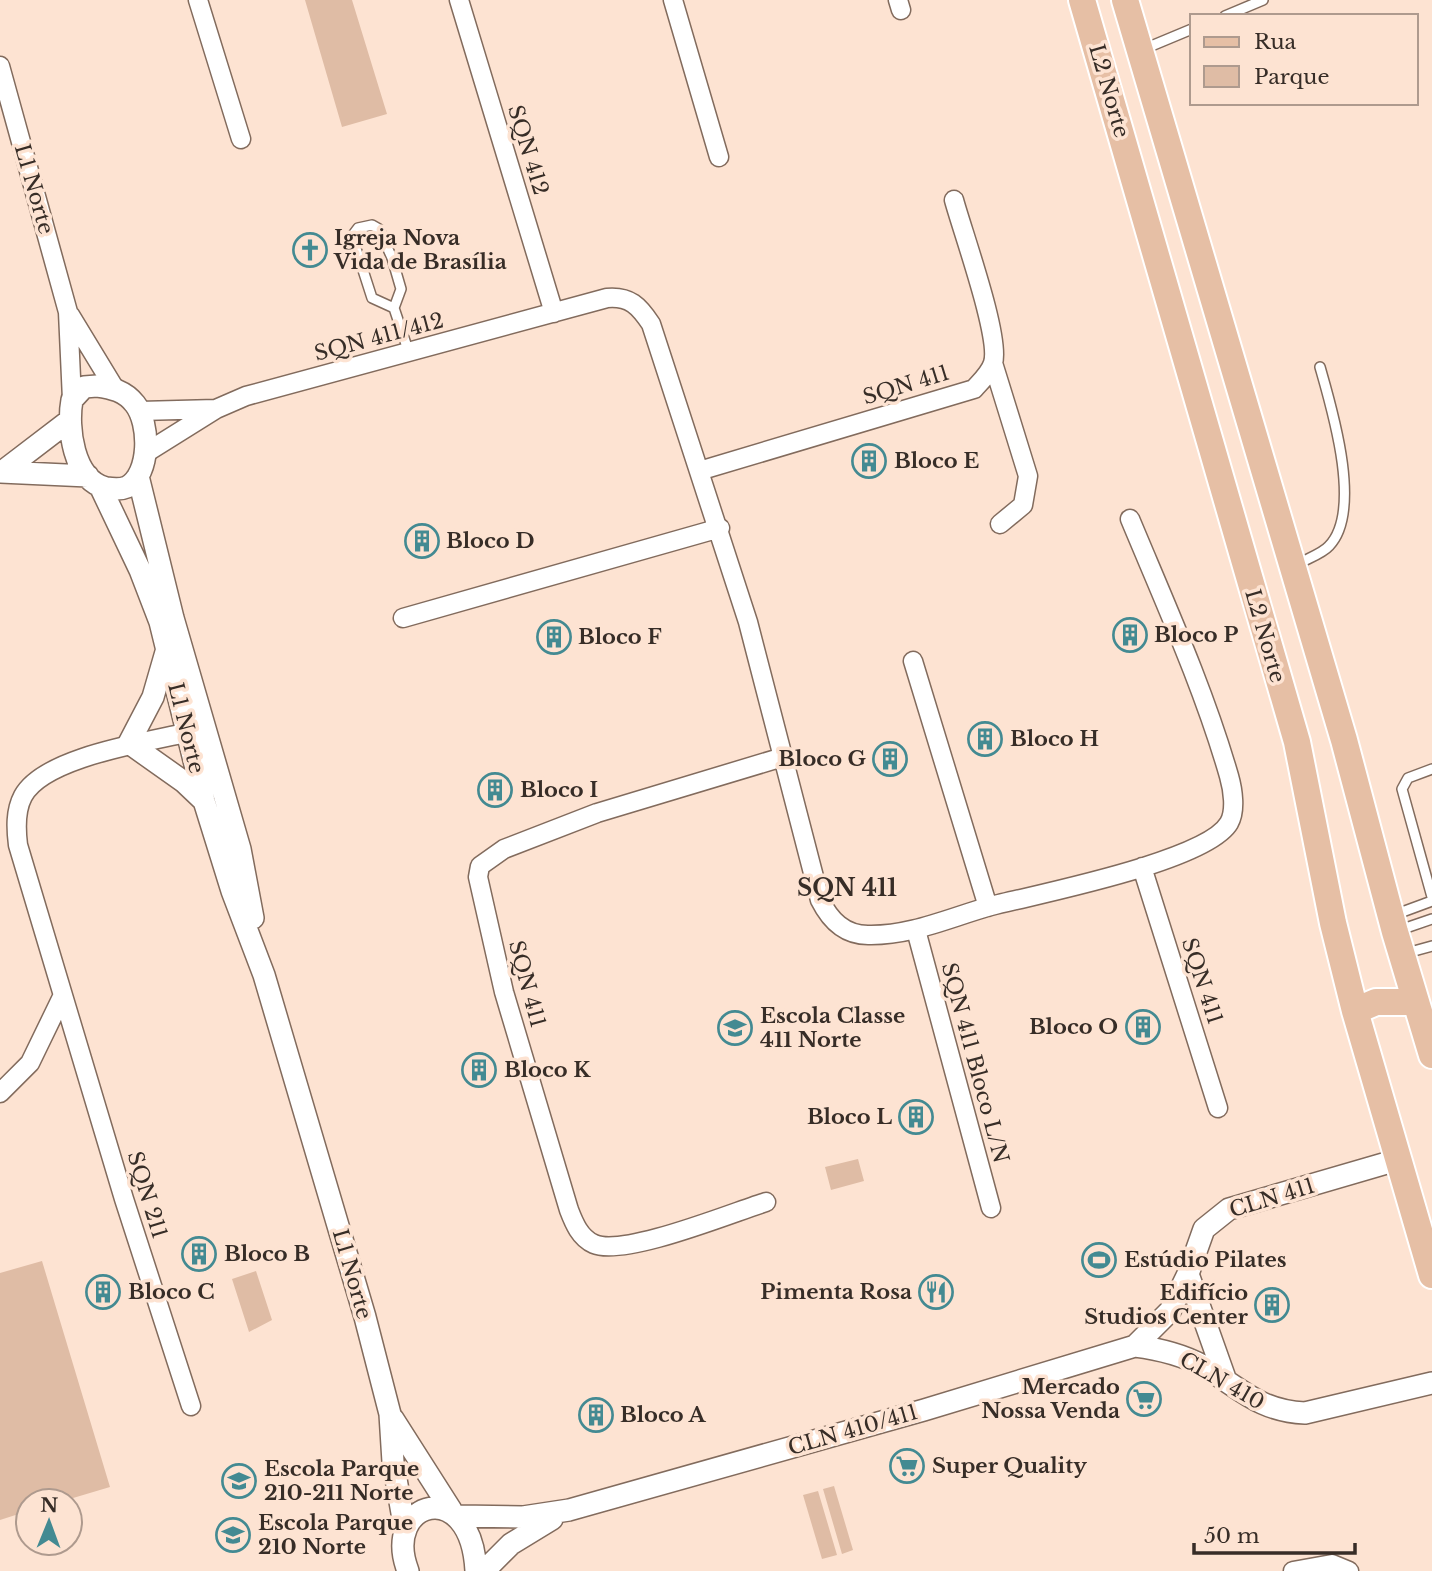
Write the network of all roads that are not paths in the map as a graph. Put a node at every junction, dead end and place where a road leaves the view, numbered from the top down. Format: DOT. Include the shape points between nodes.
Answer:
graph roads {
  1 [pos="198,0"];
  2 [pos="459,0"];
  3 [pos="673,0"];
  4 [pos="1082,0"];
  5 [pos="1125,0"];
  6 [pos="1263,0"];
  7 [pos="1230,14"];
  8 [pos="1190,30"];
  9 [pos="1139,51"];
  10 [pos="0,66"];
  11 [pos="3,94"];
  12 [pos="241,139"];
  13 [pos="719,156"];
  14 [pos="954,200"];
  15 [pos="1157,253"];
  16 [pos="1199,256"];
  17 [pos="394,308"];
  18 [pos="68,312"];
  19 [pos="554,313"];
  20 [pos="409,353"];
  21 [pos="993,363"];
  22 [pos="1321,368"];
  23 [pos="115,389"];
  24 [pos="216,409"];
  25 [pos="71,410"];
  26 [pos="140,411"];
  27 [pos="144,454"];
  28 [pos="699,471"];
  29 [pos="1,472"];
  30 [pos="138,476"];
  31 [pos="94,481"];
  32 [pos="1130,519"];
  33 [pos="1000,524"];
  34 [pos="720,528"];
  35 [pos="1292,567"];
  36 [pos="404,618"];
  37 [pos="166,650"];
  38 [pos="913,661"];
  39 [pos="196,730"];
  40 [pos="129,743"];
  41 [pos="783,757"];
  42 [pos="1432,769"];
  43 [pos="204,801"];
  44 [pos="1142,867"];
  45 [pos="1432,899"];
  46 [pos="988,907"];
  47 [pos="1432,919"];
  48 [pos="916,930"];
  49 [pos="1396,934"];
  50 [pos="1432,946"];
  51 [pos="264,975"];
  52 [pos="62,997"];
  53 [pos="1415,1002"];
  54 [pos="1355,1011"];
  55 [pos="1432,1055"];
  56 [pos="0,1093"];
  57 [pos="1219,1108"];
  58 [pos="1397,1160"];
  59 [pos="766,1202"];
  60 [pos="991,1208"];
  61 [pos="1188,1274"];
  62 [pos="1432,1275"];
  63 [pos="1135,1346"];
  64 [pos="1226,1381"];
  65 [pos="1432,1382"];
  66 [pos="191,1406"];
  67 [pos="390,1414"];
  68 [pos="569,1510"];
  69 [pos="455,1513"];
  70 [pos="405,1530"];
  71 [pos="408,1571"];
  72 [pos="476,1571"];
  73 [pos="484,1571"];
  74 [pos="1293,1571"];
  75 [pos="1349,1571"];
  1 -- 12 [label="street"];
  2 -- 19 [label="street, SQN 412"];
  3 -- 13 [label="street"];
  4 -- 15 [label="main road, L2 Norte"];
  5 -- 9 [label="main road, L2 Norte"];
  6 -- 7 [label="lane"];
  8 -- 9 [label="lane"];
  9 -- 16 [label="main road, L2 Norte"];
  10 -- 11 [label="street, L1 Norte"];
  11 -- 18 [label="street, L1 Norte"];
  14 -- 21 [label="street" via="993,337"];
  15 -- 16 [label="main road" via="1190,263"];
  15 -- 54 [label="main road, L2 Norte" via="1305,774"];
  16 -- 35 [label="main road, L2 Norte"];
  17 -- 17 [label="lane" via="401,289 393,258 379,229 372,225 358,228 352,236 372,298"];
  17 -- 20 [label="lane"];
  18 -- 23 [label="street, L1 Norte"];
  18 -- 25 [label="street, L1 Norte"];
  19 -- 20 [label="street, SQN 411/412"];
  19 -- 28 [label="street" via="619,297 641,308 651,324"];
  20 -- 24 [label="street, SQN 411/412" via="246,396"];
  21 -- 28 [label="street, SQN 411" via="974,389"];
  21 -- 33 [label="street" via="1028,477 1023,505"];
  22 -- 35 [label="lane" via="1343,460 1340,527 1329,546"];
  23 -- 25 [label="street" via="85,387"];
  23 -- 26 [label="street" via="134,401"];
  24 -- 26 [label="street, SQN 411/412"];
  24 -- 27 [label="street, SQN 411/412"];
  25 -- 29 [label="street"];
  25 -- 31 [label="street" via="74,449"];
  26 -- 27 [label="street"];
  27 -- 30 [label="street"];
  28 -- 34 [label="street"];
  29 -- 31 [label="street"];
  30 -- 31 [label="street" via="120,489"];
  30 -- 39 [label="street, L1 Norte"];
  31 -- 37 [label="street, L1 Norte" via="139,570"];
  32 -- 44 [label="street" via="1230,778 1233,805 1230,821 1218,836"];
  34 -- 36 [label="street"];
  34 -- 41 [label="street"];
  35 -- 49 [label="main road, L2 Norte"];
  37 -- 39 [label="street, L1 Norte"];
  37 -- 40 [label="street" via="153,697"];
  38 -- 46 [label="street"];
  39 -- 40 [label="street, SQN 211"];
  39 -- 43 [label="street, L1 Norte"];
  39 -- 51 [label="street, L1 Norte" via="240,849"];
  40 -- 43 [label="street"];
  40 -- 52 [label="street, SQN 211" via="42,777 23,795 20,805 18,845"];
  41 -- 48 [label="street" via="820,900 833,923 866,935"];
  41 -- 59 [label="street, SQN 411" via="597,813 528,840 490,856 480,866 478,877 504,992 569,1210 584,1237 609,1248 633,1245"];
  42 -- 45 [label="lane" via="1408,778 1402,789"];
  43 -- 51 [label="street, L1 Norte"];
  44 -- 46 [label="street"];
  44 -- 57 [label="street, SQN 411"];
  45 -- 49 [label="lane"];
  46 -- 48 [label="street"];
  47 -- 49 [label="lane"];
  48 -- 60 [label="street, SQN 411 Bloco L/N"];
  49 -- 50 [label="lane"];
  49 -- 53 [label="main road, L2 Norte"];
  51 -- 67 [label="street, L1 Norte"];
  52 -- 56 [label="street" via="30,1063"];
  52 -- 66 [label="street, SQN 211"];
  53 -- 54 [label="main road" via="1376,1002"];
  53 -- 55 [label="main road, L2 Norte"];
  54 -- 58 [label="main road, L2 Norte"];
  58 -- 61 [label="street, CLN 411" via="1229,1209 1203,1229"];
  58 -- 62 [label="main road, L2 Norte"];
  61 -- 63 [label="street, CLN 411" via="1170,1311"];
  61 -- 64 [label="street"];
  63 -- 64 [label="street, CLN 410" via="1172,1353"];
  63 -- 68 [label="street, CLN 410/411"];
  64 -- 65 [label="street, CLN 410" via="1270,1409 1305,1413"];
  67 -- 69 [label="street, L1 Norte"];
  67 -- 70 [label="street, L1 Norte"];
  68 -- 69 [label="street, CLN 410/411" via="523,1517"];
  68 -- 73 [label="street, CLN 410/411" via="525,1534"];
  69 -- 70 [label="street, CLN 410/411" via="424,1510 411,1518"];
  69 -- 72 [label="street, L1 Norte" via="472,1541"];
  70 -- 71 [label="street, L1 Norte" via="402,1549"];
  74 -- 75 [label="street" via="1332,1564"];
}
